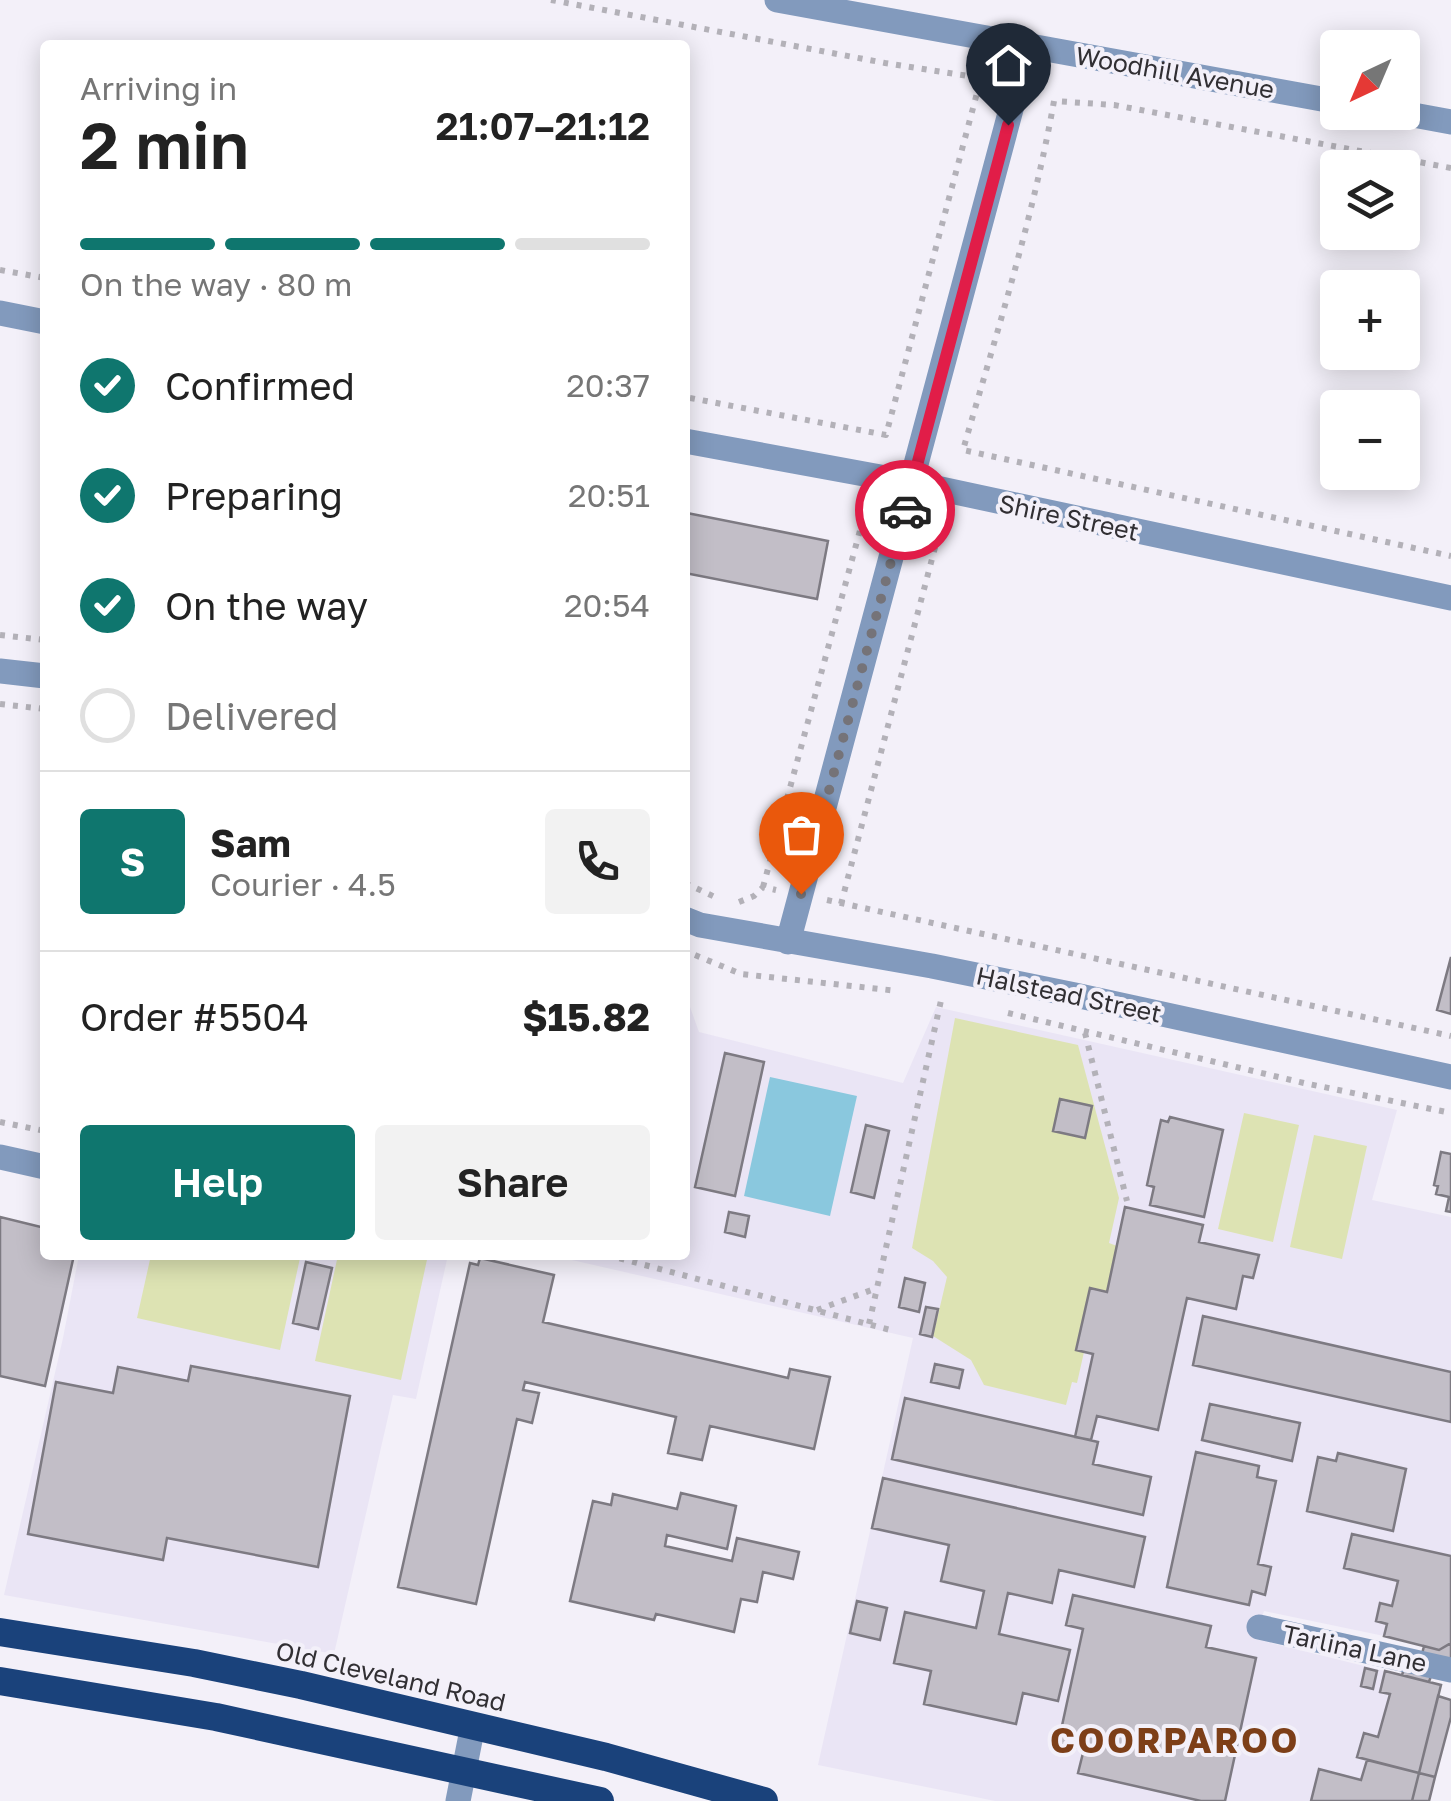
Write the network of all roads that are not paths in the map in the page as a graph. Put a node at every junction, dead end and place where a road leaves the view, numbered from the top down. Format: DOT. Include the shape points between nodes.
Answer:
graph roads {
  1 [pos="777,0"];
  2 [pos="1028,46"];
  3 [pos="1320,99"];
  4 [pos="1420,116"];
  5 [pos="1451,122"];
  6 [pos="0,313"];
  7 [pos="40,321"];
  8 [pos="690,442"];
  9 [pos="912,483"];
  10 [pos="1451,598"];
  11 [pos="0,671"];
  12 [pos="40,675"];
  13 [pos="690,921"];
  14 [pos="788,942"];
  15 [pos="1451,1077"];
  16 [pos="0,1157"];
  17 [pos="40,1165"];
  18 [pos="1259,1627"];
  19 [pos="0,1632"];
  20 [pos="1451,1670"];
  21 [pos="0,1681"];
  22 [pos="474,1725"];
  23 [pos="464,1771"];
  24 [pos="458,1801"];
  25 [pos="600,1801"];
  26 [pos="764,1801"];
  1 -- 2 [label="street, Woodhill Avenue"];
  2 -- 3 [label="street, Woodhill Avenue"];
  2 -- 9 [label="street"];
  4 -- 5 [label="street"];
  6 -- 7 [label="street"];
  8 -- 9 [label="street, Shire Street"];
  9 -- 10 [label="street, Shire Street"];
  9 -- 14 [label="street"];
  11 -- 12 [label="street"];
  13 -- 14 [label="street, Halstead Street"];
  14 -- 15 [label="street, Halstead Street" via="1075,995"];
  16 -- 17 [label="street"];
  18 -- 20 [label="street, Tarlina Lane"];
  19 -- 22 [label="highway, Old Cleveland Road" via="194,1663"];
  21 -- 23 [label="highway" via="216,1717"];
  22 -- 23 [label="street"];
  22 -- 26 [label="highway, Old Cleveland Road"];
  23 -- 24 [label="street"];
  23 -- 25 [label="highway"];
}
